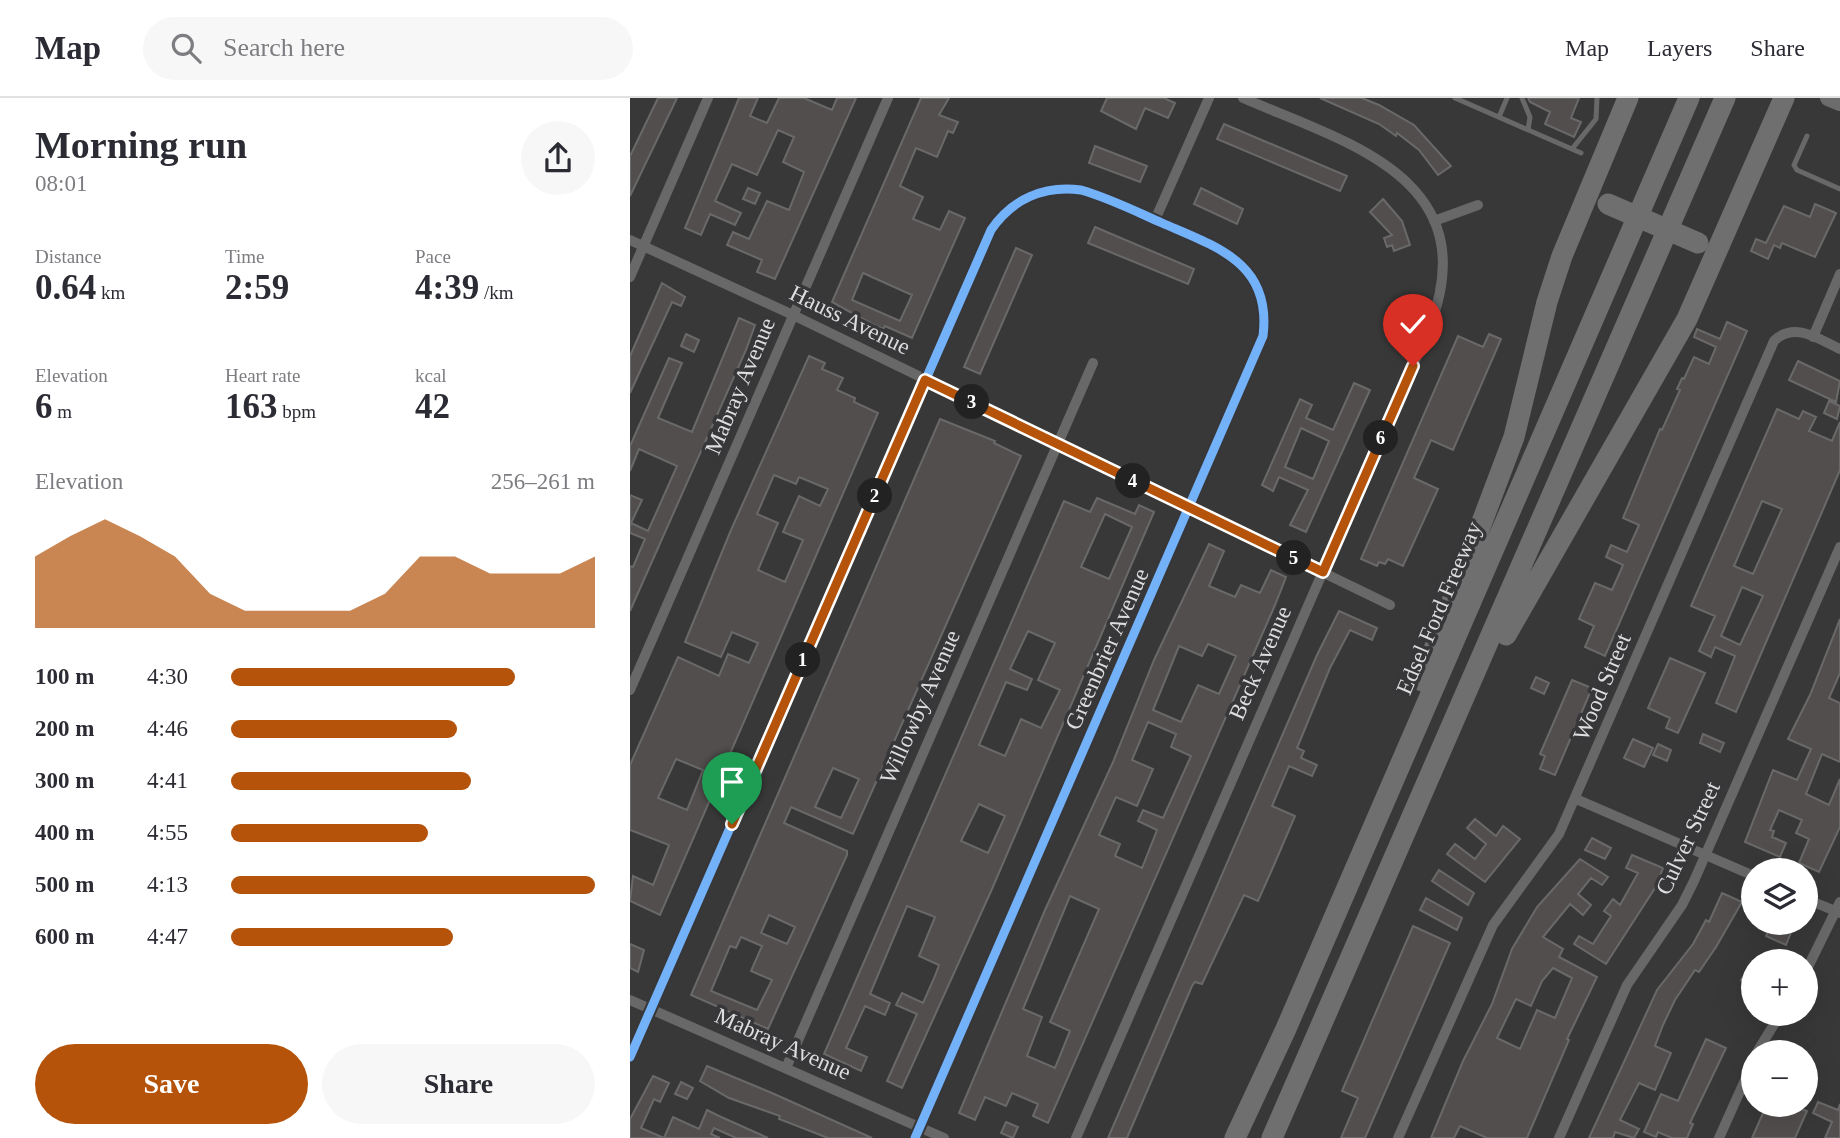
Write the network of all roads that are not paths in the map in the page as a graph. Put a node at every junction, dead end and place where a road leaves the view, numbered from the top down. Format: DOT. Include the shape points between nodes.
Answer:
graph roads {
  1 [pos="708,98"];
  2 [pos="888,98"];
  3 [pos="1209,98"];
  4 [pos="1243,98"];
  5 [pos="1455,98"];
  6 [pos="1507,98"];
  7 [pos="1522,98"];
  8 [pos="1597,98"];
  9 [pos="1628,98"];
  10 [pos="1689,98"];
  11 [pos="1725,98"];
  12 [pos="1784,98"];
  13 [pos="1828,98"];
  14 [pos="1840,103"];
  15 [pos="1499,117"];
  16 [pos="1528,130"];
  17 [pos="1807,135"];
  18 [pos="1572,149"];
  19 [pos="1581,153"];
  20 [pos="1592,181"];
  21 [pos="1840,189"];
  22 [pos="1478,205"];
  23 [pos="1155,220"];
  24 [pos="1434,221"];
  25 [pos="1724,236"];
  26 [pos="630,240"];
  27 [pos="644,246"];
  28 [pos="1840,274"];
  29 [pos="630,277"];
  30 [pos="793,315"];
  31 [pos="1813,337"];
  32 [pos="1840,349"];
  33 [pos="1093,363"];
  34 [pos="925,380"];
  35 [pos="1058,444"];
  36 [pos="1190,508"];
  37 [pos="1840,547"];
  38 [pos="1323,572"];
  39 [pos="1390,605"];
  40 [pos="630,690"];
  41 [pos="1435,770"];
  42 [pos="1576,799"];
  43 [pos="1366,845"];
  44 [pos="1706,856"];
  45 [pos="1741,871"];
  46 [pos="1818,903"];
  47 [pos="1839,909"];
  48 [pos="1818,949"];
  49 [pos="630,1000"];
  50 [pos="651,1009"];
  51 [pos="630,1057"];
  52 [pos="786,1068"];
  53 [pos="1741,1089"];
  54 [pos="917,1133"];
  55 [pos="944,1138"];
  56 [pos="1076,1138"];
  57 [pos="1235,1138"];
  58 [pos="1272,1138"];
  59 [pos="1398,1138"];
  60 [pos="1559,1138"];
  61 [pos="1719,1138"];
  1 -- 27 [label="street"];
  2 -- 30 [label="street, Mabray Avenue"];
  3 -- 23 [label="street"];
  4 -- 24 [label="street, Beck Avenue" via="1374,156 1411,185"];
  5 -- 15 [label="lane"];
  6 -- 15 [label="lane"];
  7 -- 16 [label="lane" via="1530,117"];
  8 -- 18 [label="lane" via="1596,119"];
  9 -- 20 [label="highway"];
  10 -- 43 [label="highway, Edsel Ford Freeway"];
  11 -- 41 [label="highway"];
  12 -- 25 [label="highway"];
  13 -- 14 [label="main road"];
  15 -- 16 [label="lane"];
  16 -- 18 [label="lane"];
  17 -- 21 [label="lane" via="1794,165 1797,170"];
  18 -- 19 [label="lane"];
  20 -- 25 [label="highway, bridge" via="1608,204 1698,243"];
  20 -- 43 [label="highway" via="1553,282 1514,437 1401,738"];
  22 -- 24 [label="street"];
  23 -- 34 [label="street, Greenbrier Avenue" via="1073,189 1047,190 1021,200 1000,216 991,230"];
  23 -- 36 [label="street, Greenbrier Avenue" via="1235,258 1257,288 1263,311 1261,346"];
  24 -- 38 [label="street, Beck Avenue" via="1443,270 1438,306"];
  25 -- 41 [label="highway" via="1676,340 1518,613"];
  26 -- 27 [label="street, Hauss Avenue"];
  27 -- 29 [label="street"];
  27 -- 30 [label="street, Hauss Avenue"];
  28 -- 31 [label="street"];
  30 -- 34 [label="street, Hauss Avenue"];
  30 -- 40 [label="street, Mabray Avenue"];
  31 -- 32 [label="street"];
  31 -- 42 [label="street, Wood Street" via="1789,331 1772,345"];
  33 -- 35 [label="street, Willowby Avenue"];
  34 -- 35 [label="street, Hauss Avenue"];
  34 -- 50 [label="street, Greenbrier Avenue"];
  35 -- 36 [label="street, Hauss Avenue"];
  35 -- 52 [label="street, Willowby Avenue"];
  36 -- 38 [label="street, Hauss Avenue"];
  36 -- 54 [label="street, Greenbrier Avenue"];
  37 -- 44 [label="street, Culver Street"];
  38 -- 39 [label="street, Hauss Avenue"];
  38 -- 56 [label="street, Beck Avenue"];
  41 -- 58 [label="highway"];
  42 -- 44 [label="street"];
  42 -- 59 [label="street, Wood Street" via="1559,834 1493,925"];
  43 -- 57 [label="highway, Edsel Ford Freeway"];
  44 -- 45 [label="street"];
  44 -- 60 [label="street, Culver Street" via="1682,905 1627,985"];
  46 -- 47 [label="street"];
  47 -- 48 [label="street"];
  49 -- 50 [label="street, Mabray Avenue"];
  50 -- 51 [label="street, Greenbrier Avenue"];
  50 -- 52 [label="street, Mabray Avenue"];
  52 -- 54 [label="street, Mabray Avenue"];
  53 -- 61 [label="street"];
  54 -- 55 [label="street"];
}
